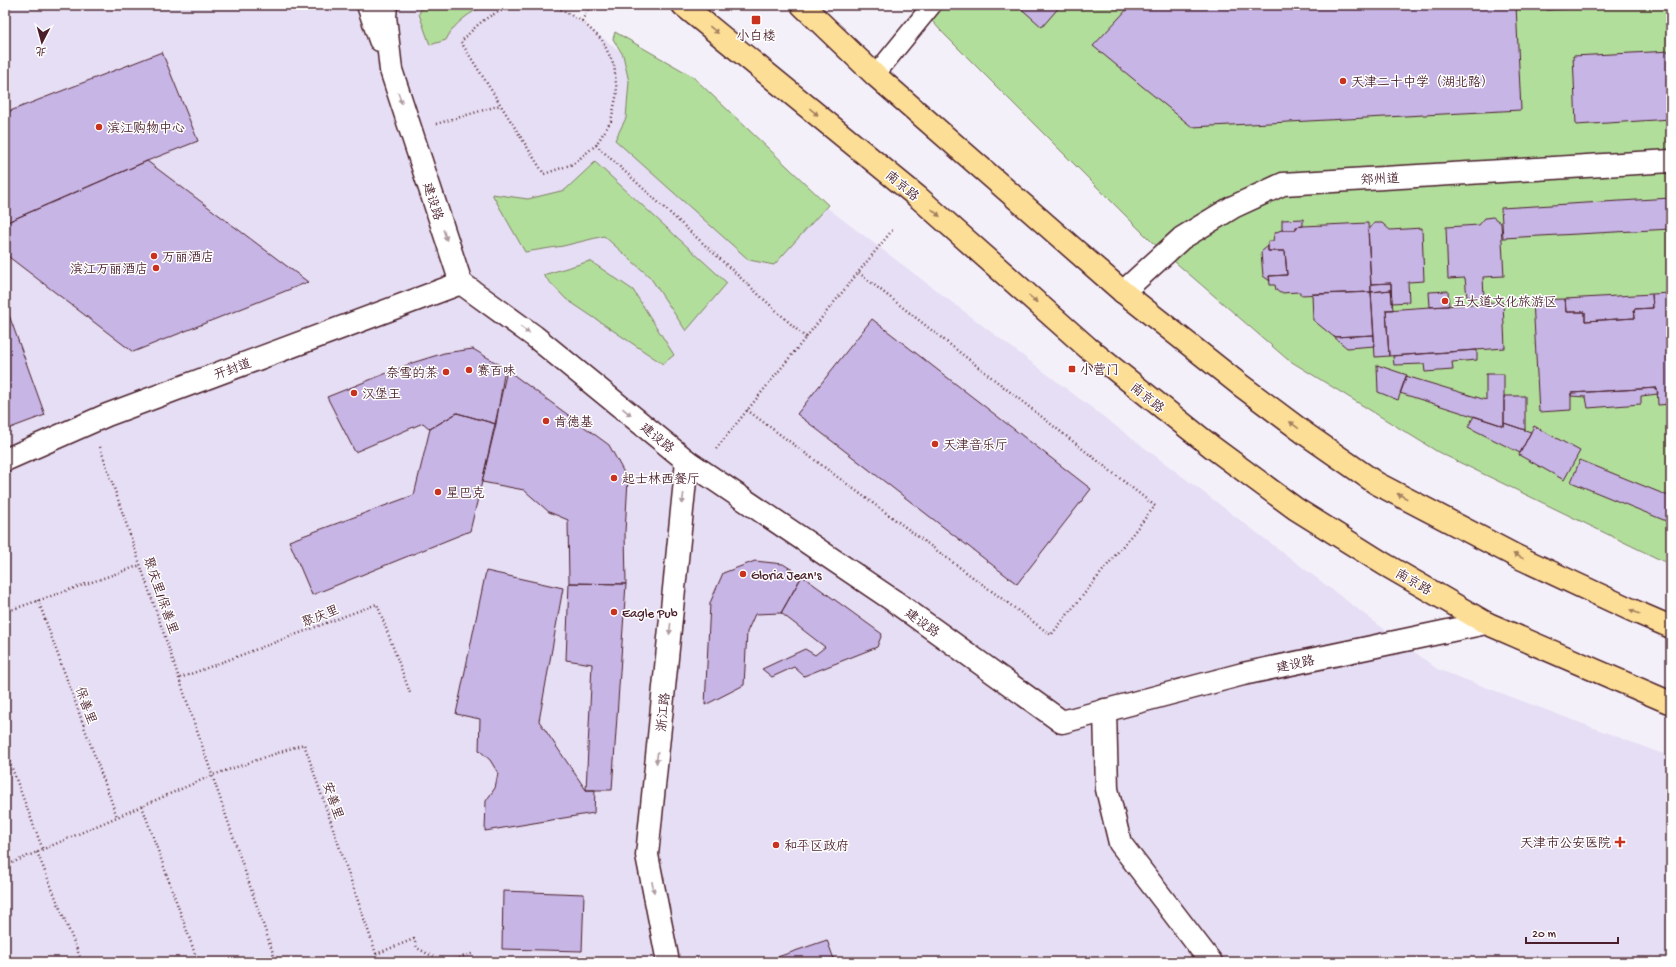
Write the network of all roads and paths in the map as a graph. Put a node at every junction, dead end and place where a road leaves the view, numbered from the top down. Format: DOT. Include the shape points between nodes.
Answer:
graph roads {
  1 [pos="368,5"];
  2 [pos="386,5"];
  3 [pos="525,5"];
  4 [pos="538,5"];
  5 [pos="590,5"];
  6 [pos="683,5"];
  7 [pos="802,5"];
  8 [pos="932,5"];
  9 [pos="582,21"];
  10 [pos="391,70"];
  11 [pos="875,75"];
  12 [pos="501,105"];
  13 [pos="411,132"];
  14 [pos="596,145"];
  15 [pos="1671,161"];
  16 [pos="894,228"];
  17 [pos="859,273"];
  18 [pos="461,283"];
  19 [pos="1123,292"];
  20 [pos="806,338"];
  21 [pos="747,410"];
  22 [pos="92,422"];
  23 [pos="5,460"];
  24 [pos="693,465"];
  25 [pos="141,565"];
  26 [pos="38,600"];
  27 [pos="5,612"];
  28 [pos="1486,622"];
  29 [pos="1671,627"];
  30 [pos="180,678"];
  31 [pos="410,693"];
  32 [pos="1671,703"];
  33 [pos="1105,710"];
  34 [pos="5,750"];
  35 [pos="213,775"];
  36 [pos="142,806"];
  37 [pos="117,817"];
  38 [pos="43,850"];
  39 [pos="37,852"];
  40 [pos="5,866"];
  41 [pos="474,953"];
  42 [pos="376,954"];
  43 [pos="82,962"];
  44 [pos="198,962"];
  45 [pos="276,962"];
  46 [pos="379,962"];
  47 [pos="443,962"];
  48 [pos="448,962"];
  49 [pos="668,962"];
  50 [pos="1211,962"];
  1 -- 10 [label="street"];
  2 -- 10 [label="street, 建设路"];
  3 -- 12 [label="path" via="503,9 479,22 461,42"];
  4 -- 9 [label="path" via="558,8"];
  5 -- 9 [label="path"];
  6 -- 28 [label="main road, 南京路, one-way" via="919,198 1088,348 1206,443 1296,509 1384,564"];
  7 -- 11 [label="main road"];
  8 -- 11 [label="lane"];
  9 -- 14 [label="path" via="602,40 614,65 617,93 611,122"];
  10 -- 13 [label="street, 建设路, one-way"];
  11 -- 19 [label="main road"];
  12 -- 13 [label="path"];
  12 -- 14 [label="path" via="544,174 573,164"];
  13 -- 18 [label="street, 建设路, one-way"];
  14 -- 20 [label="path"];
  15 -- 19 [label="street, 郑州道" via="1283,184 1233,207 1182,238"];
  16 -- 17 [label="path"];
  17 -- 20 [label="path"];
  17 -- 21 [label="path" via="1155,506 1051,635"];
  18 -- 22 [label="street, 开封道"];
  18 -- 24 [label="street, 建设路, one-way" via="534,336"];
  29 -- 19 [label="main road, one-way" via="1516,556 1376,483 1306,435"];
  20 -- 21 [label="path"];
  21 -- 24 [label="path"];
  22 -- 23 [label="street, 开封道"];
  22 -- 25 [label="path, 聚庆里/保善里"];
  24 -- 33 [label="street, 建设路" via="894,601 1062,722"];
  24 -- 49 [label="street, 浙江路, one-way" via="647,855"];
  25 -- 26 [label="path"];
  25 -- 30 [label="path, 聚庆里/保善里"];
  26 -- 27 [label="path"];
  26 -- 37 [label="path, 保善里"];
  28 -- 32 [label="main road, 南京路"];
  28 -- 33 [label="street, 建设路" via="1244,674"];
  30 -- 31 [label="path, 聚庆里" via="377,604"];
  30 -- 35 [label="path, 聚庆里/保善里"];
  33 -- 50 [label="street" via="1107,788 1120,843"];
  34 -- 38 [label="path"];
  35 -- 36 [label="path, 安善里"];
  35 -- 42 [label="path, 安善里" via="304,744"];
  35 -- 45 [label="path"];
  36 -- 37 [label="path, 安善里"];
  36 -- 44 [label="path"];
  37 -- 38 [label="path, 安善里"];
  38 -- 39 [label="path, 安善里"];
  39 -- 40 [label="path, 安善里"];
  39 -- 43 [label="path"];
  41 -- 48 [label="path"];
  42 -- 46 [label="path, 安善里"];
  42 -- 47 [label="path" via="414,939 417,948"];
}
